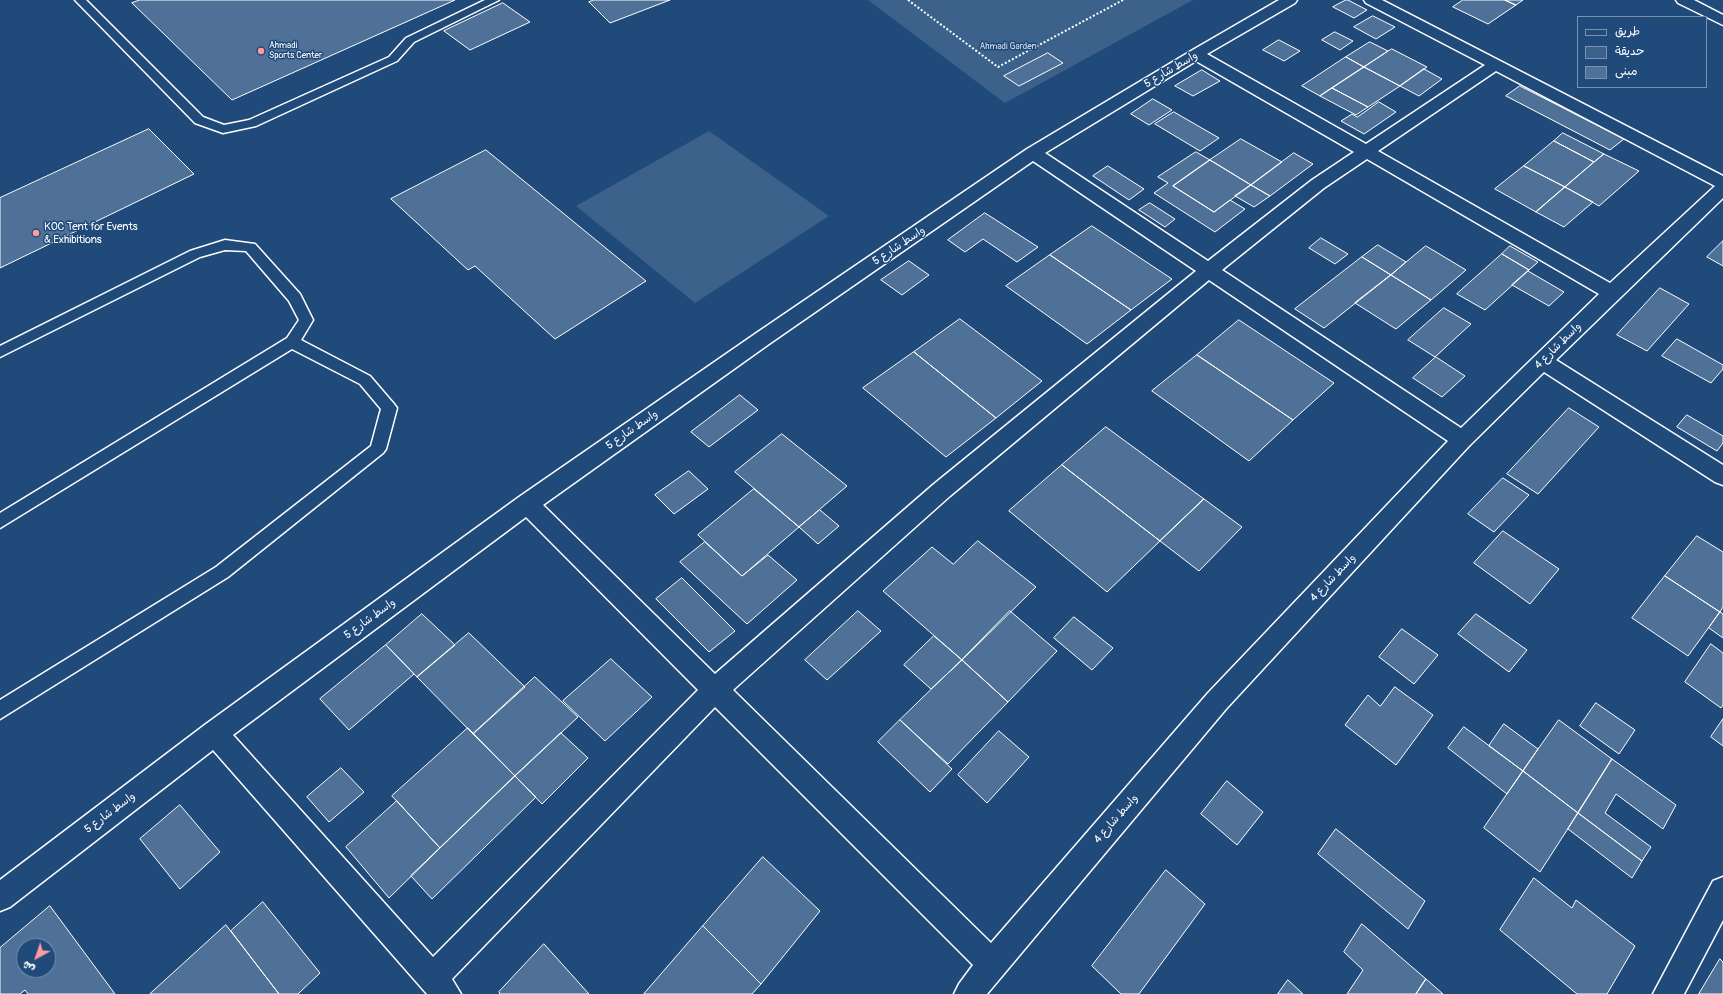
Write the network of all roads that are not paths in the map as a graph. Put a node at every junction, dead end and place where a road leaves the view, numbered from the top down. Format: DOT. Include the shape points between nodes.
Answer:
graph roads {
  1 [pos="80,0"];
  2 [pos="494,0"];
  3 [pos="1290,0"];
  4 [pos="1371,0"];
  5 [pos="1683,0"];
  6 [pos="1723,21"];
  7 [pos="1196,54"];
  8 [pos="1497,64"];
  9 [pos="1366,151"];
  10 [pos="1033,154"];
  11 [pos="1723,183"];
  12 [pos="1723,188"];
  13 [pos="1208,271"];
  14 [pos="1612,293"];
  15 [pos="292,342"];
  16 [pos="0,352"];
  17 [pos="1542,361"];
  18 [pos="1462,440"];
  19 [pos="1723,476"];
  20 [pos="526,504"];
  21 [pos="0,521"];
  22 [pos="715,690"];
  23 [pos="0,710"];
  24 [pos="215,733"];
  25 [pos="1723,891"];
  26 [pos="0,897"];
  27 [pos="992,964"];
  28 [pos="440,986"];
  29 [pos="970,994"];
  30 [pos="1668,994"];
  1 -- 2 [label="lane" via="199,120 223,129 252,123 393,59 410,40"];
  3 -- 7 [label="street, واسط شارع 5"];
  4 -- 8 [label="street"];
  5 -- 6 [label="street"];
  7 -- 9 [label="street"];
  7 -- 10 [label="street, واسط شارع 5"];
  8 -- 9 [label="street"];
  8 -- 11 [label="street"];
  9 -- 13 [label="street" via="1318,184"];
  9 -- 14 [label="street"];
  10 -- 13 [label="street"];
  10 -- 20 [label="street, واسط شارع 5"];
  12 -- 14 [label="street, واسط شارع 4"];
  13 -- 18 [label="street"];
  13 -- 22 [label="street" via="942,490"];
  14 -- 17 [label="street, واسط شارع 4"];
  15 -- 16 [label="lane" via="306,320 295,298 250,247 225,245 195,254"];
  15 -- 21 [label="lane"];
  15 -- 23 [label="lane" via="364,380 389,408 378,449 222,572"];
  17 -- 18 [label="street, واسط شارع 4"];
  17 -- 19 [label="street"];
  18 -- 27 [label="street, واسط شارع 4" via="1217,701"];
  20 -- 22 [label="street"];
  20 -- 24 [label="street, واسط شارع 5"];
  22 -- 27 [label="street"];
  22 -- 28 [label="street"];
  24 -- 26 [label="street, واسط شارع 5"];
  24 -- 28 [label="street"];
  25 -- 30 [label="street"];
  27 -- 29 [label="street, واسط شارع 4"];
}
